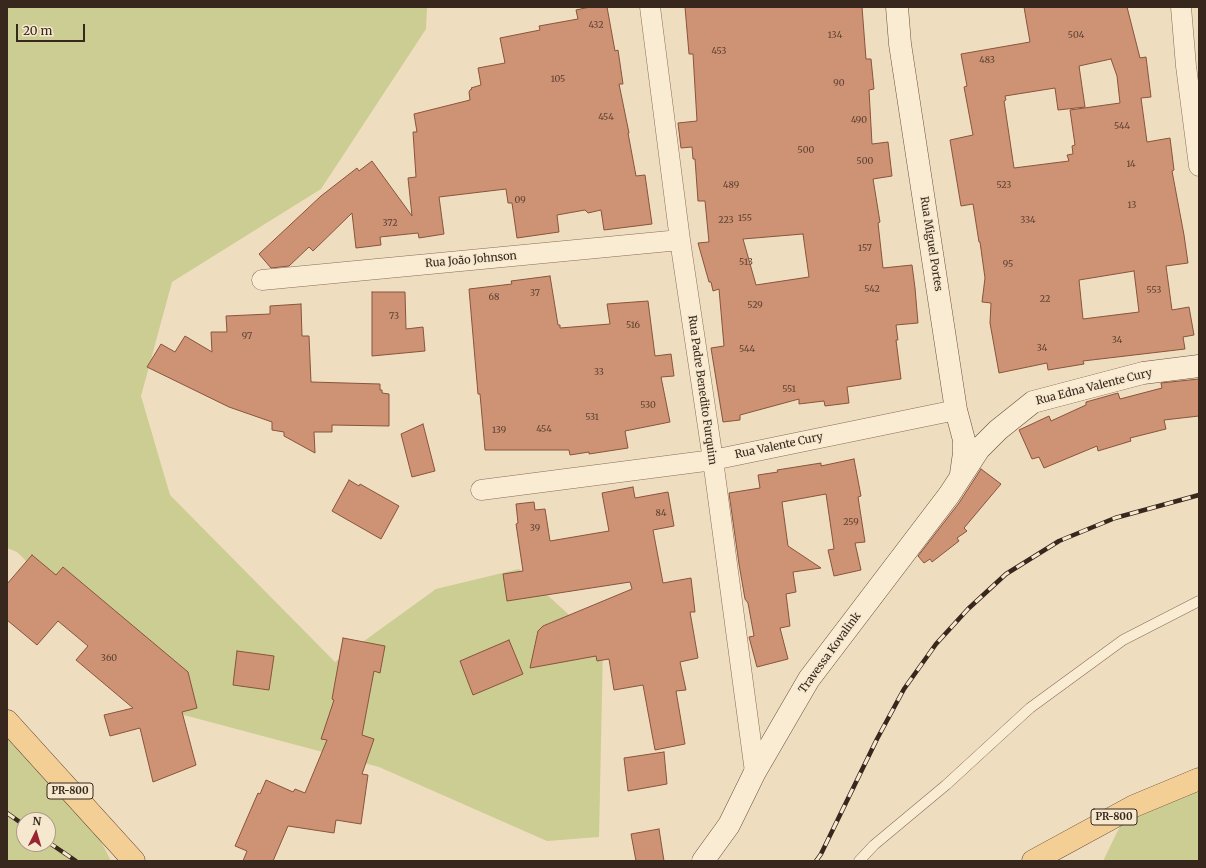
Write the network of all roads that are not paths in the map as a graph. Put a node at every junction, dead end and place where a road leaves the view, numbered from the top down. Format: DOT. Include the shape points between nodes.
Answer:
graph roads {
  1 [pos="650,7"];
  2 [pos="897,7"];
  3 [pos="1181,7"];
  4 [pos="1199,166"];
  5 [pos="680,240"];
  6 [pos="262,280"];
  7 [pos="1199,366"];
  8 [pos="956,410"];
  9 [pos="998,430"];
  10 [pos="713,460"];
  11 [pos="954,488"];
  12 [pos="481,490"];
  13 [pos="1199,601"];
  14 [pos="7,721"];
  15 [pos="755,772"];
  16 [pos="1199,779"];
  17 [pos="134,861"];
  18 [pos="702,861"];
  19 [pos="859,861"];
  20 [pos="1033,861"];
  1 -- 5 [label="street, Rua Padre Benedito Furquim"];
  2 -- 8 [label="street, Rua Miguel Portes" via="900,44"];
  3 -- 4 [label="street"];
  5 -- 6 [label="street, Rua João Johnson"];
  5 -- 10 [label="street, Rua Padre Benedito Furquim"];
  7 -- 9 [label="street, Rua Edna Valente Cury" via="1143,373 1033,402"];
  8 -- 9 [label="street" via="963,424 975,432"];
  8 -- 10 [label="street, Rua Valente Cury"];
  8 -- 11 [label="street, Rua Miguel Portes" via="964,453"];
  9 -- 11 [label="street, Rua Edna Valente Cury" via="979,449"];
  10 -- 12 [label="street, Rua Valente Cury"];
  10 -- 15 [label="street, Rua Padre Benedito Furquim"];
  11 -- 15 [label="street, Travessa Kovalink" via="809,679"];
  13 -- 19 [label="lane" via="1123,640 1030,708 946,785 874,844"];
  14 -- 17 [label="main road, PR-800"];
  15 -- 18 [label="street, Travessa Kovalink" via="729,825"];
  16 -- 20 [label="main road, PR-800" via="1134,806"];
}
